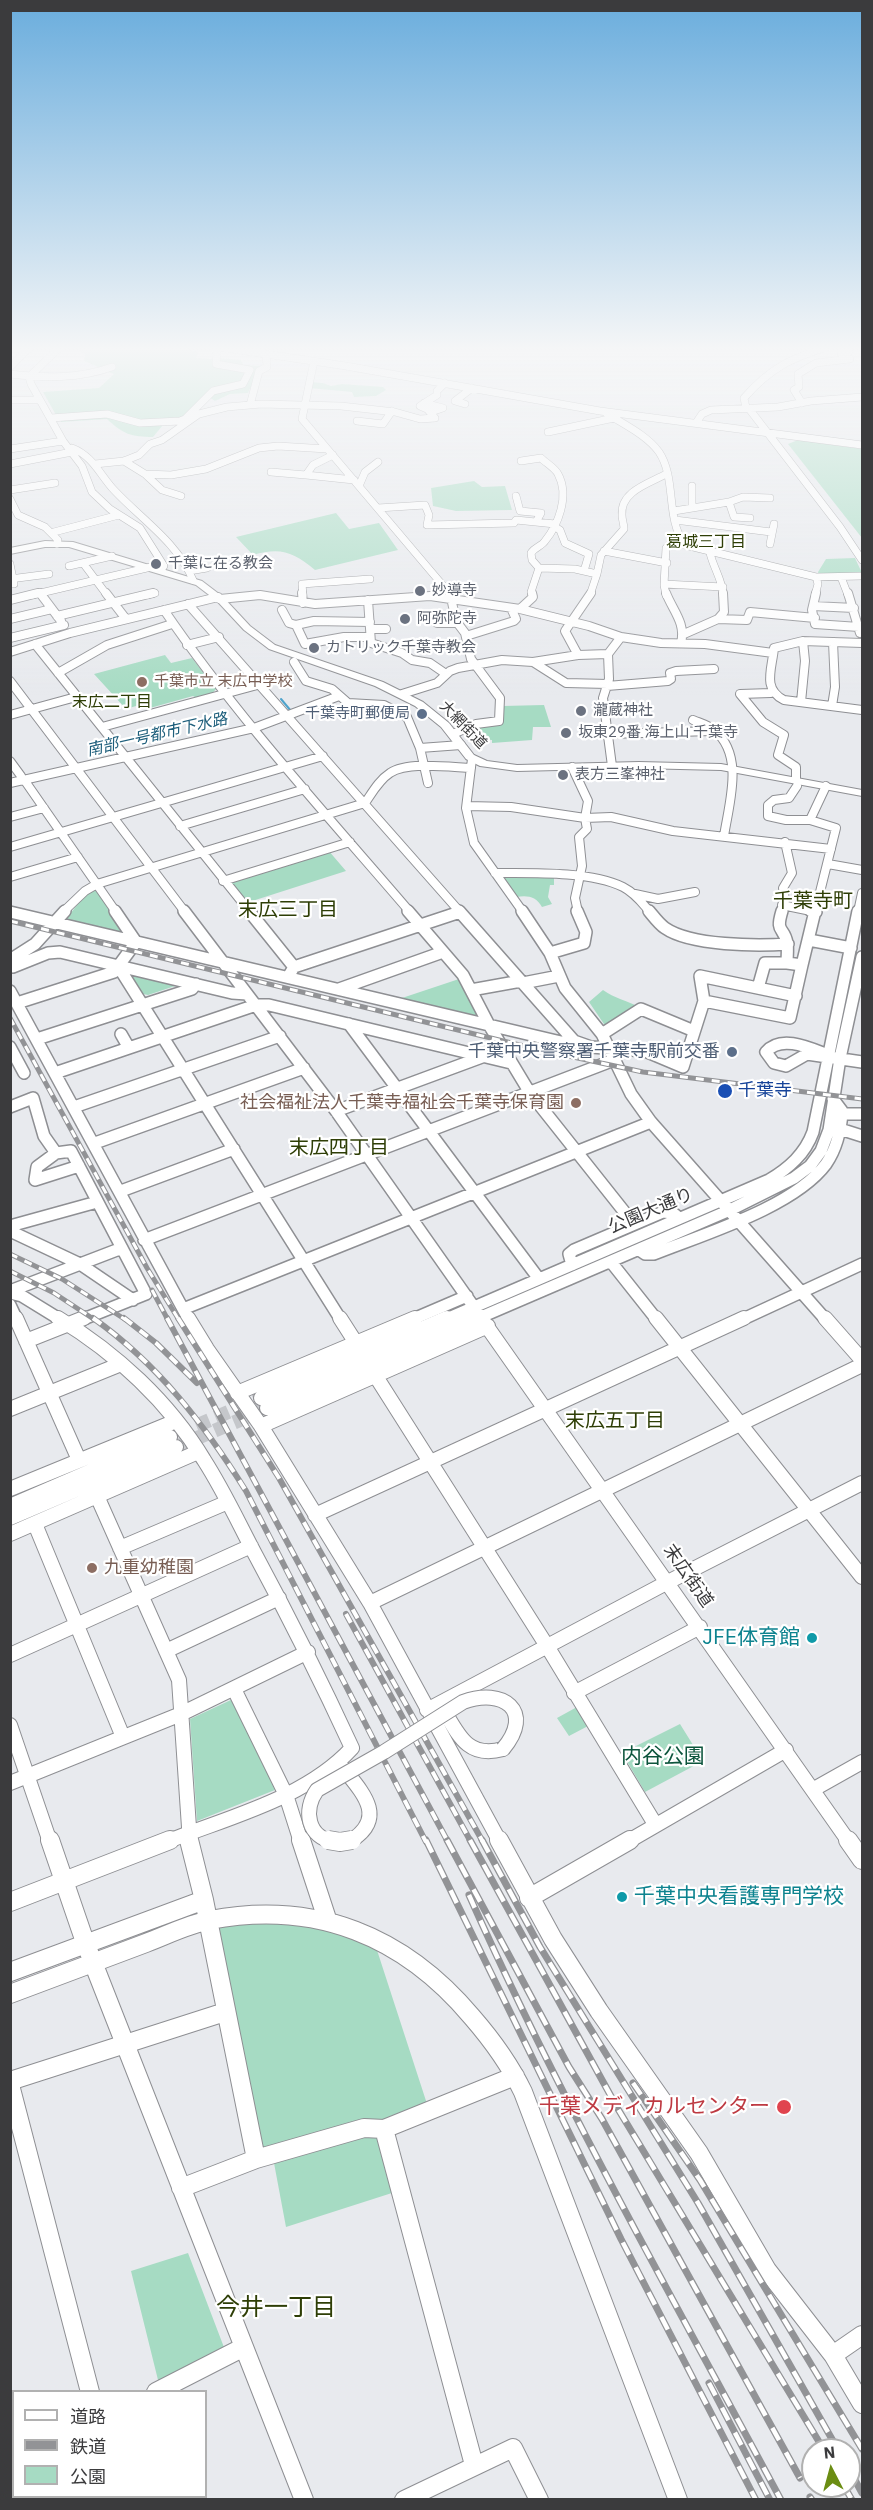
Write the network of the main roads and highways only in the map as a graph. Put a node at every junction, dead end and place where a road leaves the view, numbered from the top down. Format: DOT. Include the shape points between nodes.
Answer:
graph roads {
  1 [pos="10,552"];
  2 [pos="862,793"];
  1 -- 2 [label="main road, 大網街道" via="76,545 191,576 272,647 402,694 440,719 472,763 502,768 732,768"];
}
